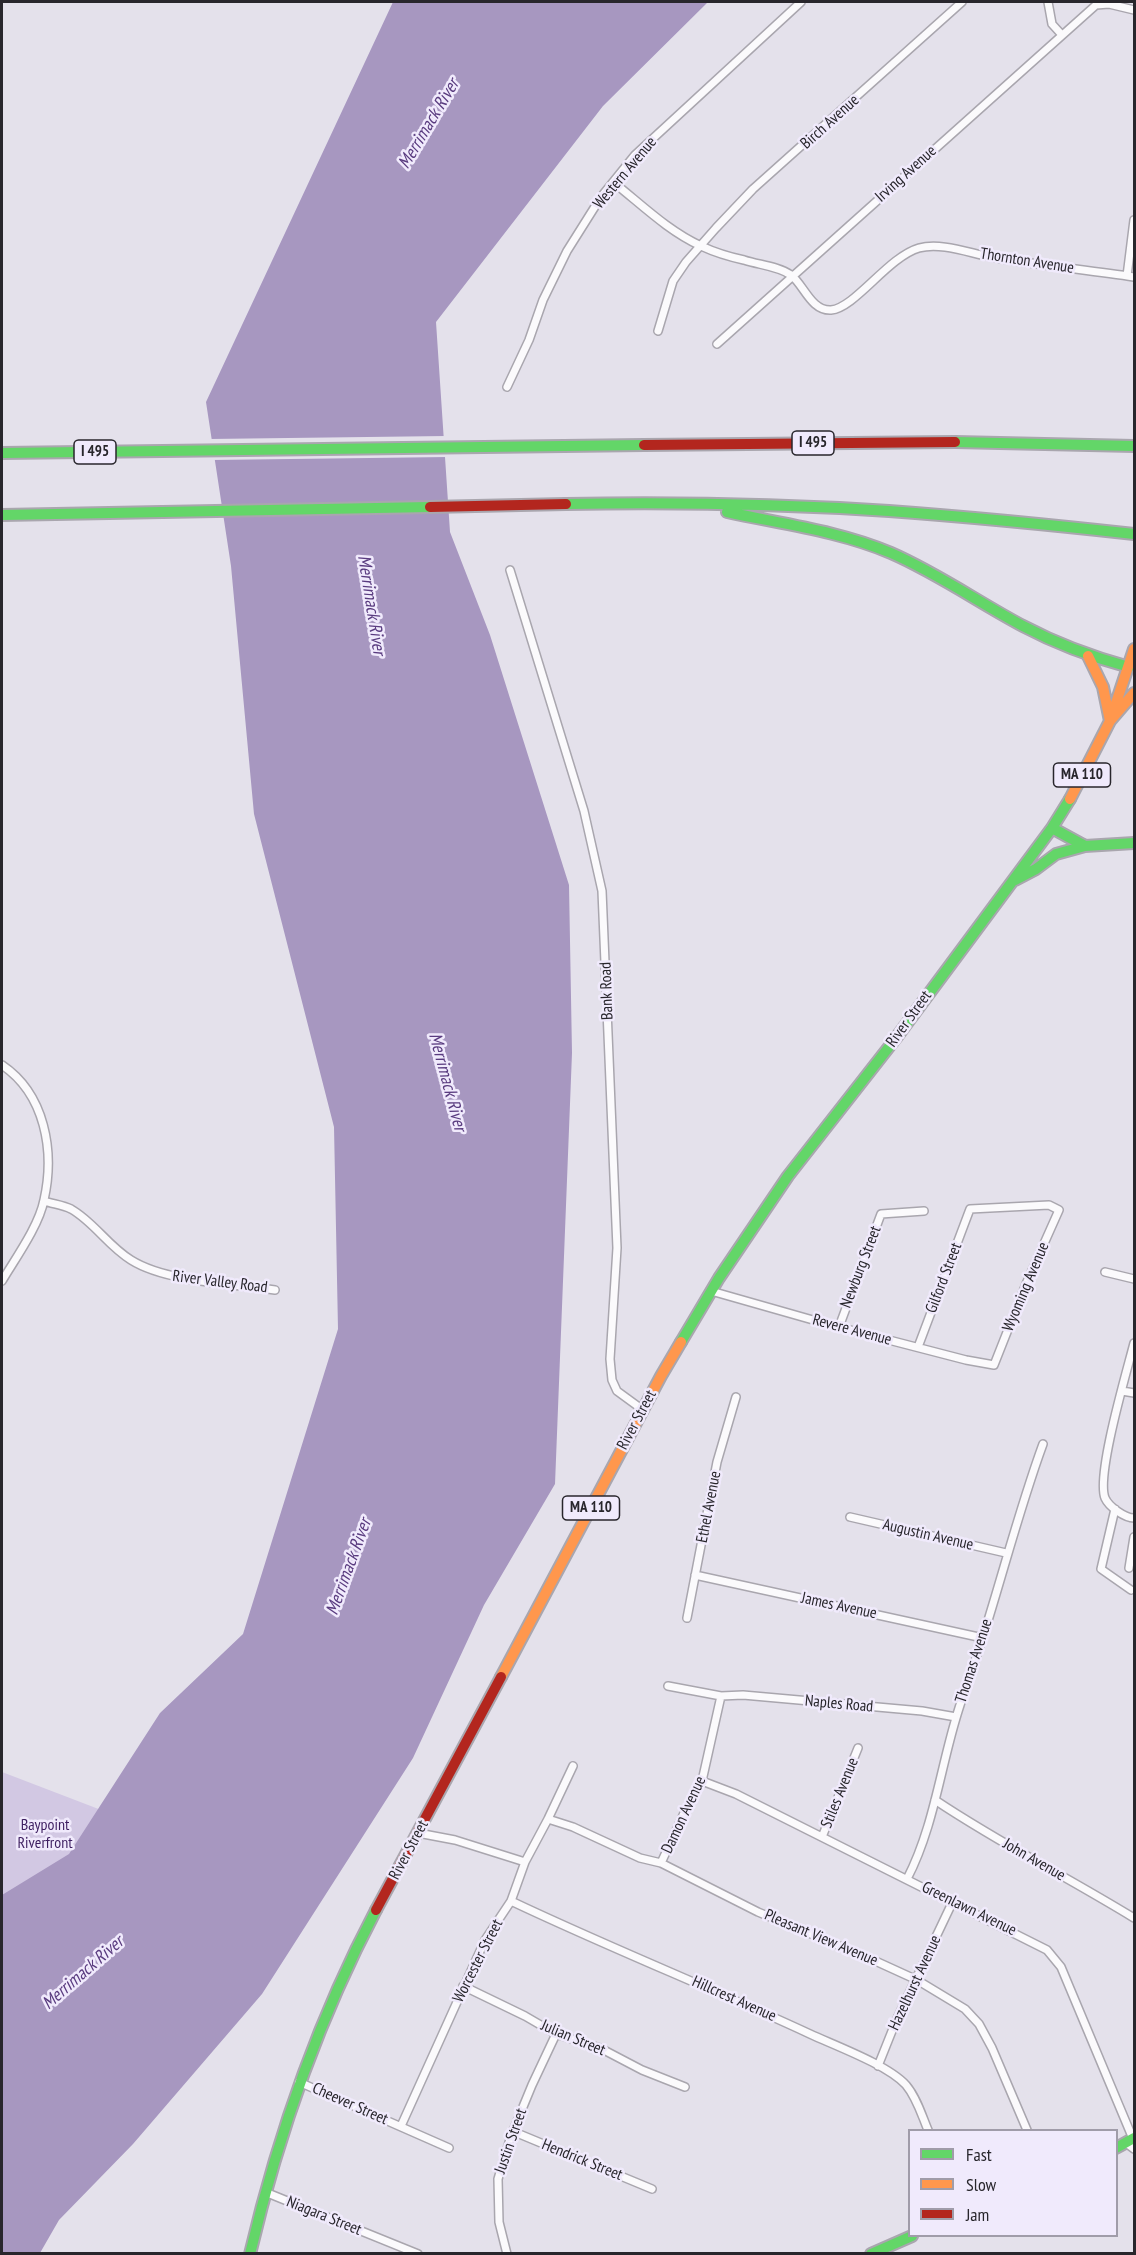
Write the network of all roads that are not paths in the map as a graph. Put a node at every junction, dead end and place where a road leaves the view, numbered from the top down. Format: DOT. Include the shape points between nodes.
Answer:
graph roads {
  1 [pos="801,2"];
  2 [pos="962,2"];
  3 [pos="1048,2"];
  4 [pos="1094,3"];
  5 [pos="1134,10"];
  6 [pos="1062,35"];
  7 [pos="613,182"];
  8 [pos="1134,220"];
  9 [pos="701,246"];
  10 [pos="792,276"];
  11 [pos="1131,277"];
  12 [pos="658,331"];
  13 [pos="717,344"];
  14 [pos="507,387"];
  15 [pos="1134,446"];
  16 [pos="2,453"];
  17 [pos="693,504"];
  18 [pos="2,515"];
  19 [pos="1134,534"];
  20 [pos="510,570"];
  21 [pos="1134,649"];
  22 [pos="1088,656"];
  23 [pos="1128,668"];
  24 [pos="1134,693"];
  25 [pos="1110,721"];
  26 [pos="1052,828"];
  27 [pos="1134,843"];
  28 [pos="1085,846"];
  29 [pos="1015,880"];
  30 [pos="2,1065"];
  31 [pos="44,1201"];
  32 [pos="1059,1210"];
  33 [pos="924,1211"];
  34 [pos="1105,1272"];
  35 [pos="1134,1279"];
  36 [pos="2,1281"];
  37 [pos="275,1290"];
  38 [pos="711,1291"];
  39 [pos="839,1327"];
  40 [pos="1134,1343"];
  41 [pos="918,1347"];
  42 [pos="994,1365"];
  43 [pos="1122,1391"];
  44 [pos="1134,1393"];
  45 [pos="736,1397"];
  46 [pos="643,1410"];
  47 [pos="1043,1444"];
  48 [pos="1115,1509"];
  49 [pos="850,1516"];
  50 [pos="1134,1518"];
  51 [pos="1134,1537"];
  52 [pos="1006,1553"];
  53 [pos="1129,1568"];
  54 [pos="695,1575"];
  55 [pos="1131,1590"];
  56 [pos="687,1618"];
  57 [pos="983,1638"];
  58 [pos="668,1686"];
  59 [pos="721,1696"];
  60 [pos="956,1717"];
  61 [pos="858,1748"];
  62 [pos="573,1766"];
  63 [pos="702,1781"];
  64 [pos="935,1800"];
  65 [pos="548,1819"];
  66 [pos="418,1833"];
  67 [pos="822,1837"];
  68 [pos="525,1862"];
  69 [pos="661,1863"];
  70 [pos="907,1879"];
  71 [pos="511,1901"];
  72 [pos="953,1901"];
  73 [pos="1134,1918"];
  74 [pos="917,1980"];
  75 [pos="463,1986"];
  76 [pos="556,2034"];
  77 [pos="878,2066"];
  78 [pos="299,2082"];
  79 [pos="685,2087"];
  80 [pos="401,2126"];
  81 [pos="928,2129"];
  82 [pos="1028,2129"];
  83 [pos="512,2132"];
  84 [pos="1129,2144"];
  85 [pos="449,2148"];
  86 [pos="651,2189"];
  87 [pos="265,2192"];
  88 [pos="908,2237"];
  89 [pos="250,2253"];
  90 [pos="418,2253"];
  91 [pos="507,2253"];
  92 [pos="871,2253"];
  1 -- 7 [label="street, Western Avenue" via="635,155"];
  2 -- 9 [label="street, Birch Avenue" via="753,189"];
  3 -- 6 [label="street" via="1052,24"];
  4 -- 5 [label="street"];
  4 -- 6 [label="street, Irving Avenue"];
  6 -- 10 [label="street, Irving Avenue"];
  7 -- 9 [label="street" via="664,224"];
  7 -- 14 [label="street, Western Avenue" via="567,251"];
  8 -- 11 [label="street"];
  9 -- 10 [label="street"];
  9 -- 12 [label="street, Birch Avenue" via="673,281"];
  10 -- 11 [label="street, Thornton Avenue" via="816,305 829,310 844,306 902,256 920,248 959,250"];
  10 -- 13 [label="street, Irving Avenue"];
  15 -- 16 [label="main road, I 495" via="947,442"];
  17 -- 18 [label="main road"];
  17 -- 19 [label="main road" via="886,511"];
  17 -- 22 [label="main road" via="798,525 870,546 910,562"];
  20 -- 46 [label="street, Bank Road" via="581,801 602,889 616,1248 610,1359 617,1391"];
  21 -- 23 [label="main road, River Street / MA 110"];
  22 -- 23 [label="main road"];
  22 -- 25 [label="main road" via="1098,670"];
  23 -- 25 [label="main road, River Street / MA 110"];
  24 -- 25 [label="main road"];
  25 -- 26 [label="main road, River Street / MA 110"];
  26 -- 28 [label="main road"];
  26 -- 29 [label="main road, River Street / MA 110"];
  27 -- 28 [label="main road"];
  28 -- 29 [label="main road" via="1056,854"];
  29 -- 38 [label="main road, River Street / MA 110" via="788,1176"];
  30 -- 31 [label="street" via="29,1090 44,1123 48,1152"];
  31 -- 36 [label="street" via="28,1238"];
  31 -- 37 [label="street, River Valley Road" via="70,1209 93,1225 118,1251 161,1275"];
  32 -- 41 [label="street, Gilford Street" via="1049,1205 970,1209"];
  32 -- 42 [label="street, Wyoming Avenue"];
  33 -- 39 [label="street, Newburg Street" via="881,1214"];
  34 -- 35 [label="street"];
  38 -- 39 [label="street, Revere Avenue"];
  38 -- 46 [label="main road, River Street / MA 110"];
  39 -- 41 [label="street, Revere Avenue"];
  40 -- 43 [label="street"];
  41 -- 42 [label="street, Revere Avenue"];
  43 -- 44 [label="street"];
  43 -- 48 [label="street" via="1104,1473 1105,1497"];
  45 -- 54 [label="street, Ethel Avenue" via="717,1462"];
  46 -- 66 [label="main road, River Street / MA 110"];
  47 -- 52 [label="street, Thomas Avenue"];
  48 -- 50 [label="street"];
  48 -- 55 [label="street" via="1101,1569"];
  49 -- 52 [label="street, Augustin Avenue"];
  51 -- 53 [label="street"];
  52 -- 57 [label="street, Thomas Avenue"];
  54 -- 56 [label="street, Ethel Avenue"];
  54 -- 57 [label="street, James Avenue"];
  57 -- 60 [label="street, Thomas Avenue"];
  58 -- 59 [label="street, Naples Road"];
  59 -- 60 [label="street, Naples Road" via="922,1710"];
  59 -- 63 [label="street, Damon Avenue"];
  60 -- 64 [label="street, Thomas Avenue"];
  61 -- 67 [label="street, Stiles Avenue"];
  62 -- 65 [label="street, Worcester Street"];
  63 -- 67 [label="street, Greenlawn Avenue"];
  63 -- 69 [label="street, Damon Avenue"];
  64 -- 70 [label="street, Thomas Avenue"];
  64 -- 73 [label="street, John Avenue" via="976,1828"];
  65 -- 68 [label="street, Worcester Street"];
  65 -- 69 [label="street, Pleasant View Avenue"];
  66 -- 68 [label="street" via="464,1842"];
  66 -- 78 [label="main road, River Street / MA 110" via="339,1984"];
  67 -- 70 [label="street, Greenlawn Avenue"];
  68 -- 71 [label="street, Worcester Street"];
  69 -- 74 [label="street, Pleasant View Avenue" via="758,1912"];
  70 -- 72 [label="street, Greenlawn Avenue"];
  71 -- 75 [label="street, Worcester Street" via="485,1940"];
  71 -- 77 [label="street, Hillcrest Avenue"];
  72 -- 74 [label="street, Hazelhurst Avenue"];
  72 -- 84 [label="street, Greenlawn Avenue" via="1040,1945 1057,1961"];
  74 -- 77 [label="street, Hazelhurst Avenue"];
  74 -- 82 [label="street, Pleasant View Avenue" via="965,2009 979,2024"];
  75 -- 76 [label="street, Julian Street"];
  75 -- 80 [label="street, Worcester Street"];
  76 -- 79 [label="street, Julian Street" via="600,2048"];
  76 -- 83 [label="street, Justin Street"];
  77 -- 81 [label="street, Hillcrest Avenue" via="906,2086"];
  78 -- 80 [label="street, Cheever Street"];
  78 -- 87 [label="main road, River Street / MA 110"];
  80 -- 85 [label="street, Cheever Street"];
  83 -- 86 [label="street, Hendrick Street"];
  83 -- 91 [label="street, Justin Street" via="498,2179 499,2222"];
  87 -- 89 [label="main road, River Street / MA 110"];
  87 -- 90 [label="street, Niagara Street"];
  88 -- 92 [label="main road"];
}
